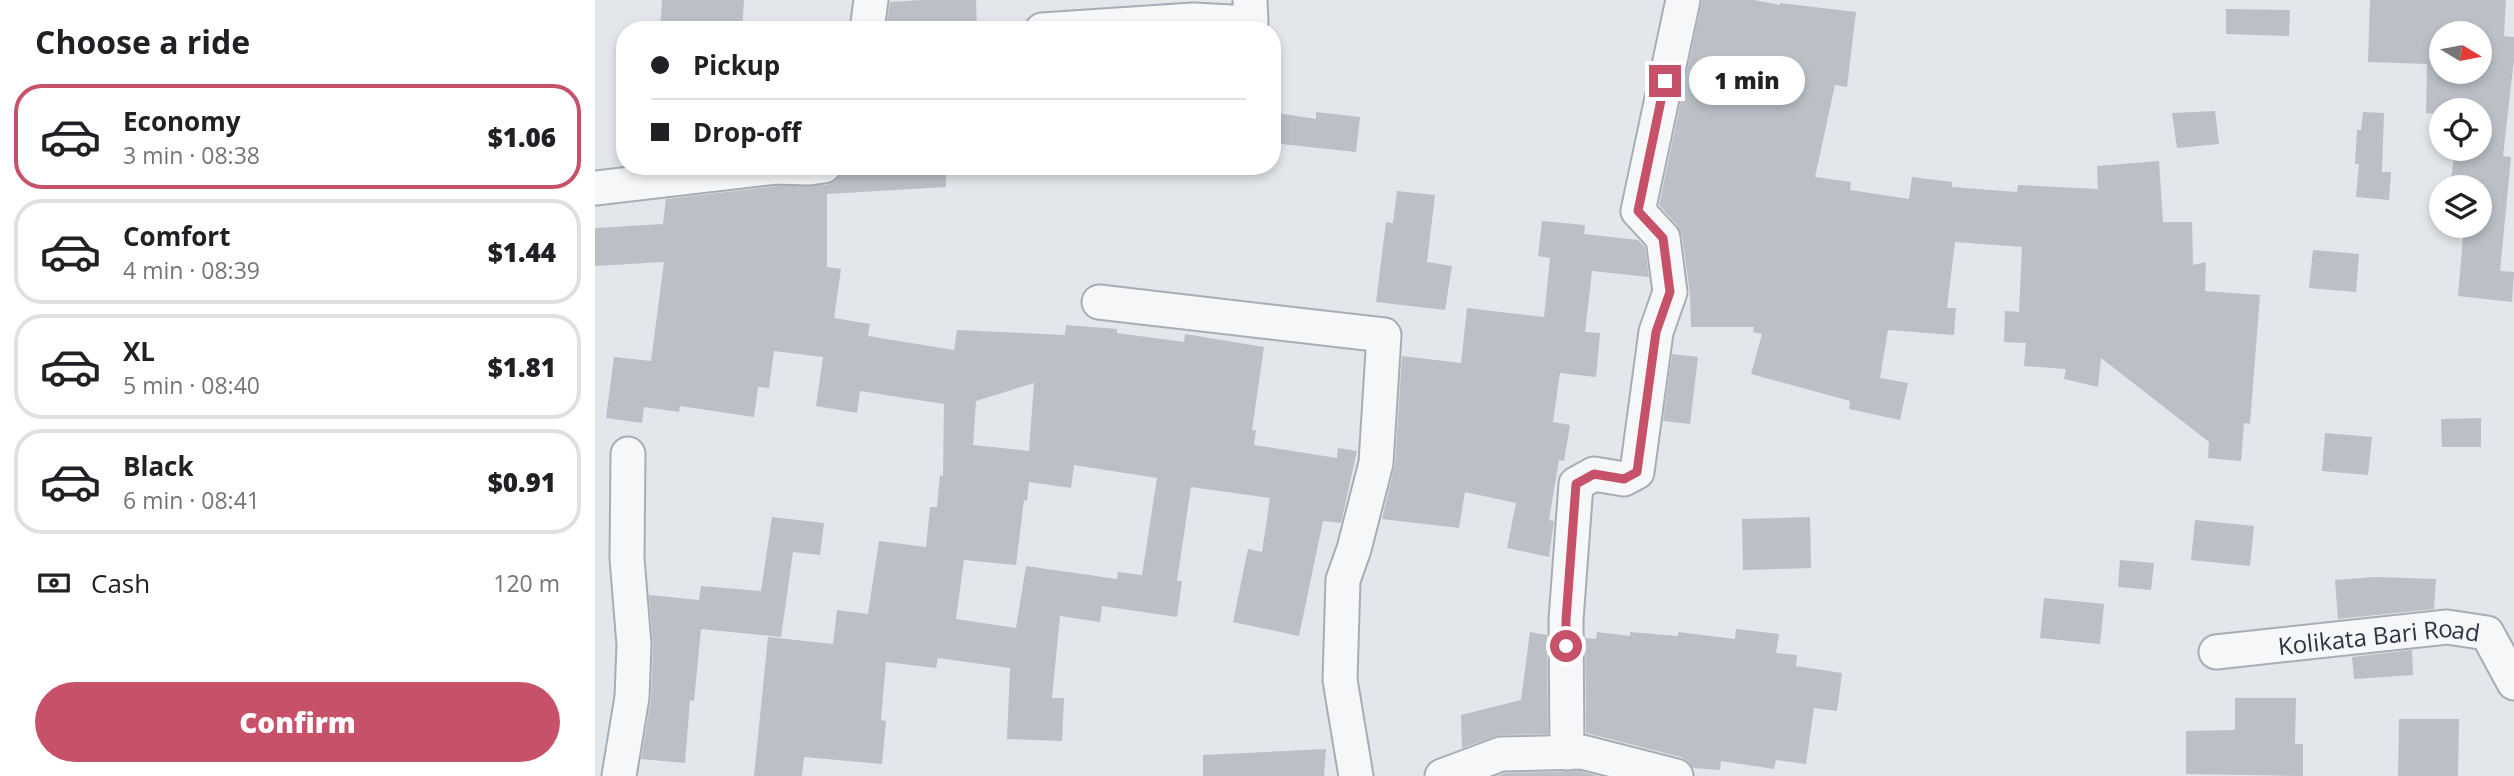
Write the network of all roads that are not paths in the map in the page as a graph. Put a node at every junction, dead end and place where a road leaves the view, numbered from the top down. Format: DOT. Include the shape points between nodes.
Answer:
graph roads {
  1 [pos="871,0"];
  2 [pos="1251,0"];
  3 [pos="1683,0"];
  4 [pos="868,21"];
  5 [pos="1166,21"];
  6 [pos="1222,21"];
  7 [pos="1251,21"];
  8 [pos="707,175"];
  9 [pos="595,188"];
  10 [pos="1099,302"];
  11 [pos="628,454"];
  12 [pos="2216,652"];
  13 [pos="2514,683"];
  14 [pos="1567,752"];
  15 [pos="619,776"];
  16 [pos="1356,776"];
  17 [pos="1442,776"];
  18 [pos="1676,776"];
  1 -- 4 [label="street"];
  2 -- 7 [label="street"];
  3 -- 14 [label="street" via="1638,211 1663,238 1670,292 1656,332 1637,472 1624,479 1594,474 1576,484 1566,620"];
  5 -- 6 [label="street"];
  8 -- 9 [label="street"];
  10 -- 16 [label="street" via="1384,335 1376,463 1343,580 1340,680"];
  11 -- 15 [label="street" via="627,558 634,645 632,697"];
  12 -- 13 [label="street, Kolikata Bari Road" via="2447,627 2487,633"];
  14 -- 17 [label="street" via="1501,754"];
  14 -- 18 [label="street"];
}
